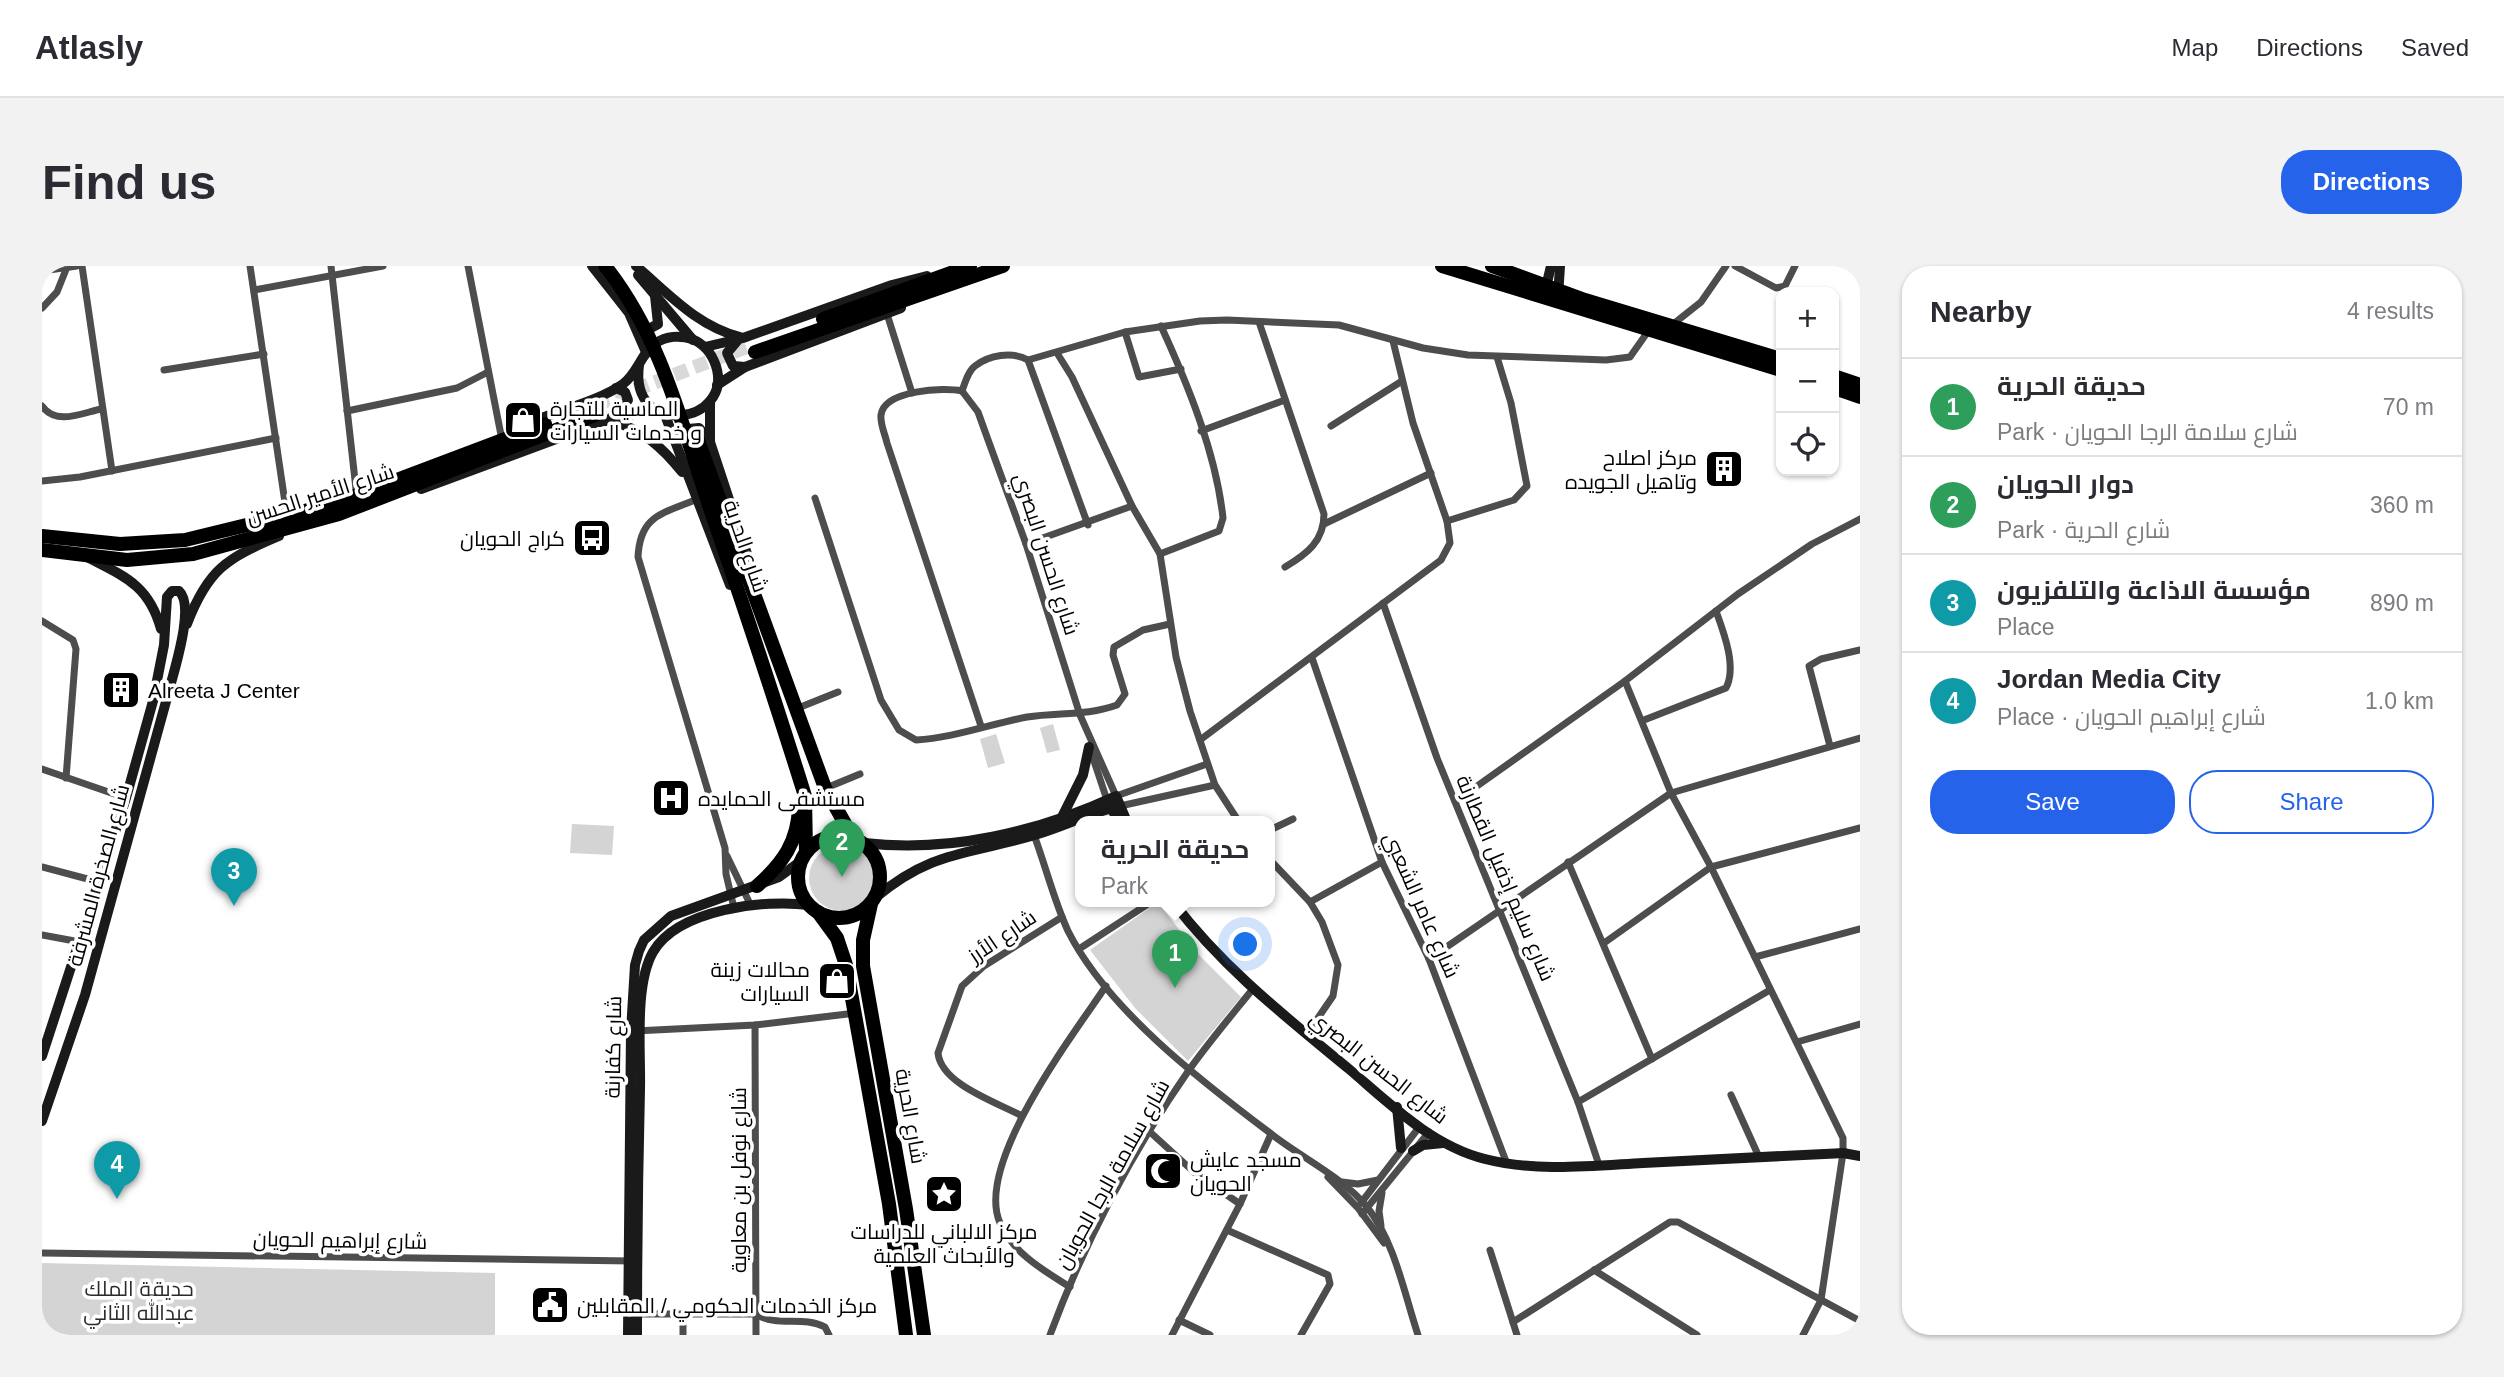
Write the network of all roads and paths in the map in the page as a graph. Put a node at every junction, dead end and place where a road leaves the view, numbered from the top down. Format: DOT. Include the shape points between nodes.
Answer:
graph roads {
  1 [pos="79,266"];
  2 [pos="250,266"];
  3 [pos="383,266"];
  4 [pos="468,266"];
  5 [pos="592,266"];
  6 [pos="605,266"];
  7 [pos="618,266"];
  8 [pos="630,266"];
  9 [pos="636,266"];
  10 [pos="970,266"];
  11 [pos="1003,266"];
  12 [pos="1442,266"];
  13 [pos="1492,266"];
  14 [pos="1550,266"];
  15 [pos="1560,266"];
  16 [pos="1726,266"];
  17 [pos="1735,266"];
  18 [pos="1795,266"];
  19 [pos="1854,266"];
  20 [pos="67,267"];
  21 [pos="331,270"];
  22 [pos="1860,270"];
  23 [pos="42,271"];
  24 [pos="940,281"];
  25 [pos="254,290"];
  26 [pos="655,294"];
  27 [pos="1551,294"];
  28 [pos="42,308"];
  29 [pos="887,314"];
  30 [pos="1259,322"];
  31 [pos="1672,324"];
  32 [pos="636,325"];
  33 [pos="1161,326"];
  34 [pos="1650,330"];
  35 [pos="1125,332"];
  36 [pos="694,340"];
  37 [pos="1393,341"];
  38 [pos="750,345"];
  39 [pos="705,347"];
  40 [pos="646,352"];
  41 [pos="1057,353"];
  42 [pos="264,354"];
  43 [pos="1497,357"];
  44 [pos="1776,357"];
  45 [pos="1028,360"];
  46 [pos="639,365"];
  47 [pos="745,367"];
  48 [pos="1776,368"];
  49 [pos="1181,369"];
  50 [pos="163,370"];
  51 [pos="488,372"];
  52 [pos="1839,380"];
  53 [pos="1402,381"];
  54 [pos="717,385"];
  55 [pos="615,388"];
  56 [pos="1839,389"];
  57 [pos="962,391"];
  58 [pos="912,393"];
  59 [pos="1859,394"];
  60 [pos="1285,400"];
  61 [pos="710,401"];
  62 [pos="42,406"];
  63 [pos="101,409"];
  64 [pos="654,409"];
  65 [pos="347,411"];
  66 [pos="602,413"];
  67 [pos="664,415"];
  68 [pos="1331,426"];
  69 [pos="1202,432"];
  70 [pos="501,435"];
  71 [pos="276,438"];
  72 [pos="710,442"];
  73 [pos="680,451"];
  74 [pos="112,471"];
  75 [pos="1431,473"];
  76 [pos="686,476"];
  77 [pos="42,481"];
  78 [pos="356,489"];
  79 [pos="815,498"];
  80 [pos="695,500"];
  81 [pos="1132,506"];
  82 [pos="336,509"];
  83 [pos="287,517"];
  84 [pos="1860,519"];
  85 [pos="1447,521"];
  86 [pos="313,522"];
  87 [pos="1324,524"];
  88 [pos="1088,525"];
  89 [pos="42,536"];
  90 [pos="1026,544"];
  91 [pos="42,551"];
  92 [pos="1160,554"];
  93 [pos="87,557"];
  94 [pos="1285,567"];
  95 [pos="1383,603"];
  96 [pos="751,607"];
  97 [pos="1716,611"];
  98 [pos="42,621"];
  99 [pos="1170,624"];
  100 [pos="770,634"];
  101 [pos="182,636"];
  102 [pos="754,638"];
  103 [pos="164,645"];
  104 [pos="1860,650"];
  105 [pos="1312,658"];
  106 [pos="1625,681"];
  107 [pos="838,692"];
  108 [pos="798,708"];
  109 [pos="1080,715"];
  110 [pos="1644,720"];
  111 [pos="981,726"];
  112 [pos="1087,734"];
  113 [pos="1860,738"];
  114 [pos="1200,740"];
  115 [pos="1830,746"];
  116 [pos="1089,747"];
  117 [pos="1207,764"];
  118 [pos="796,767"];
  119 [pos="42,768"];
  120 [pos="860,775"];
  121 [pos="66,778"];
  122 [pos="1215,785"];
  123 [pos="825,788"];
  124 [pos="1671,793"];
  125 [pos="126,798"];
  126 [pos="1456,801"];
  127 [pos="1113,803"];
  128 [pos="1085,816"];
  129 [pos="1116,816"];
  130 [pos="1123,816"];
  131 [pos="1235,816"];
  132 [pos="1293,820"];
  133 [pos="1070,823"];
  134 [pos="1275,828"];
  135 [pos="1860,828"];
  136 [pos="1034,835"];
  137 [pos="858,840"];
  138 [pos="727,856"];
  139 [pos="804,857"];
  140 [pos="1382,862"];
  141 [pos="1569,862"];
  142 [pos="1275,866"];
  143 [pos="42,867"];
  144 [pos="1711,867"];
  145 [pos="99,882"];
  146 [pos="751,888"];
  147 [pos="730,895"];
  148 [pos="873,901"];
  149 [pos="1310,902"];
  150 [pos="751,906"];
  151 [pos="1143,907"];
  152 [pos="1177,907"];
  153 [pos="734,908"];
  154 [pos="814,909"];
  155 [pos="1501,909"];
  156 [pos="1062,917"];
  157 [pos="1860,929"];
  158 [pos="42,935"];
  159 [pos="80,942"];
  160 [pos="1604,943"];
  161 [pos="1079,949"];
  162 [pos="1755,957"];
  163 [pos="1429,959"];
  164 [pos="1106,986"];
  165 [pos="1252,990"];
  166 [pos="1770,990"];
  167 [pos="856,1013"];
  168 [pos="1860,1024"];
  169 [pos="755,1025"];
  170 [pos="636,1031"];
  171 [pos="1307,1034"];
  172 [pos="1797,1042"];
  173 [pos="42,1056"];
  174 [pos="1652,1059"];
  175 [pos="1189,1070"];
  176 [pos="1731,1095"];
  177 [pos="1578,1102"];
  178 [pos="1397,1107"];
  179 [pos="1022,1116"];
  180 [pos="42,1121"];
  181 [pos="1425,1129"];
  182 [pos="1150,1132"];
  183 [pos="1271,1134"];
  184 [pos="1444,1143"];
  185 [pos="1407,1149"];
  186 [pos="1843,1153"];
  187 [pos="1860,1156"];
  188 [pos="1759,1157"];
  189 [pos="1507,1164"];
  190 [pos="1599,1165"];
  191 [pos="1323,1172"];
  192 [pos="1379,1180"];
  193 [pos="1341,1182"];
  194 [pos="1382,1191"];
  195 [pos="1240,1204"];
  196 [pos="1362,1208"];
  197 [pos="1227,1230"];
  198 [pos="1382,1230"];
  199 [pos="1490,1250"];
  200 [pos="1390,1252"];
  201 [pos="42,1253"];
  202 [pos="633,1261"];
  203 [pos="1594,1270"];
  204 [pos="1070,1287"];
  205 [pos="1821,1300"];
  206 [pos="632,1314"];
  207 [pos="683,1314"];
  208 [pos="756,1314"];
  209 [pos="1179,1320"];
  210 [pos="1860,1321"];
  211 [pos="1513,1322"];
  212 [pos="628,1335"];
  213 [pos="637,1335"];
  214 [pos="683,1335"];
  215 [pos="756,1335"];
  216 [pos="828,1335"];
  217 [pos="906,1335"];
  218 [pos="924,1335"];
  219 [pos="1050,1335"];
  220 [pos="1172,1335"];
  221 [pos="1210,1335"];
  222 [pos="1301,1335"];
  223 [pos="1418,1335"];
  224 [pos="1517,1335"];
  225 [pos="1697,1335"];
  226 [pos="1803,1335"];
  1 -- 20 [label="street"];
  1 -- 63 [label="street"];
  2 -- 25 [label="street"];
  3 -- 21 [label="street"];
  4 -- 51 [label="street"];
  5 -- 32 [label="main road"];
  6 -- 96 [label="highway, شارع الحرية" via="630,298 653,344"];
  7 -- 96 [label="highway, شارع الحرية" via="662,343"];
  8 -- 26 [label="main road"];
  9 -- 38 [label="main road" via="698,320"];
  10 -- 24 [label="highway"];
  11 -- 24 [label="highway"];
  12 -- 27 [label="highway"];
  13 -- 27 [label="highway"];
  14 -- 27 [label="main road"];
  15 -- 27 [label="main road"];
  16 -- 31 [label="street" via="1701,302"];
  17 -- 18 [label="street" via="1776,288 1785,286"];
  19 -- 22 [label="street"];
  20 -- 23 [label="street"];
  20 -- 28 [label="street" via="57,292"];
  21 -- 25 [label="street"];
  21 -- 65 [label="street"];
  24 -- 29 [label="main road" via="930,296"];
  24 -- 38 [label="highway"];
  25 -- 42 [label="street"];
  26 -- 32 [label="main road" via="658,324 647,330"];
  26 -- 36 [label="main road"];
  27 -- 31 [label="highway"];
  27 -- 34 [label="highway"];
  29 -- 47 [label="main road"];
  29 -- 58 [label="street"];
  30 -- 33 [label="street"];
  30 -- 37 [label="street" via="1339,325"];
  30 -- 60 [label="street"];
  31 -- 44 [label="highway"];
  32 -- 40 [label="main road"];
  33 -- 35 [label="street"];
  33 -- 49 [label="street"];
  34 -- 43 [label="street" via="1635,353 1623,359"];
  34 -- 48 [label="highway"];
  35 -- 41 [label="street"];
  35 -- 49 [label="street" via="1139,377"];
  36 -- 39 [label="main road"];
  36 -- 40 [label="main road" via="668,338"];
  37 -- 43 [label="street"];
  37 -- 53 [label="street"];
  38 -- 39 [label="main road"];
  38 -- 47 [label="main road" via="731,345 727,353 733,366"];
  39 -- 54 [label="main road" via="714,358"];
  40 -- 46 [label="main road"];
  41 -- 45 [label="street"];
  41 -- 81 [label="street"];
  42 -- 50 [label="street"];
  42 -- 71 [label="street"];
  43 -- 85 [label="street" via="1528,486 1514,500"];
  45 -- 57 [label="street" via="1011,354 979,364 971,370"];
  45 -- 88 [label="street"];
  46 -- 55 [label="main road"];
  46 -- 64 [label="main road" via="640,389"];
  47 -- 54 [label="main road"];
  49 -- 69 [label="street"];
  51 -- 65 [label="street" via="457,388"];
  51 -- 70 [label="street"];
  52 -- 59 [label="highway"];
  53 -- 68 [label="street"];
  53 -- 75 [label="street"];
  54 -- 61 [label="main road"];
  55 -- 66 [label="main road" via="625,392 628,400"];
  55 -- 70 [label="main road"];
  56 -- 59 [label="highway"];
  57 -- 58 [label="street"];
  57 -- 90 [label="street, شارع الحسن البصري" via="978,412"];
  58 -- 111 [label="street" via="884,407 882,424"];
  60 -- 69 [label="street"];
  60 -- 87 [label="street" via="1322,504"];
  61 -- 67 [label="main road" via="689,415"];
  61 -- 72 [label="main road"];
  62 -- 63 [label="street" via="55,418"];
  63 -- 74 [label="street"];
  64 -- 66 [label="main road"];
  64 -- 67 [label="main road"];
  65 -- 78 [label="street"];
  66 -- 76 [label="main road" via="657,443"];
  66 -- 82 [label="highway, شارع الأمير الحسن"];
  66 -- 82 [label="main road" via="360,512"];
  67 -- 73 [label="main road"];
  69 -- 92 [label="street" via="1222,524 1219,531"];
  70 -- 78 [label="main road"];
  71 -- 74 [label="street"];
  71 -- 83 [label="street"];
  72 -- 73 [label="main road" via="703,430 693,428 681,438"];
  72 -- 100 [label="main road" via="765,606"];
  73 -- 76 [label="main road"];
  74 -- 77 [label="street"];
  75 -- 85 [label="street"];
  75 -- 87 [label="street"];
  76 -- 80 [label="main road"];
  78 -- 82 [label="main road"];
  79 -- 111 [label="street" via="881,700 899,730 916,740"];
  80 -- 102 [label="main road"];
  80 -- 138 [label="street" via="654,517 639,538 638,557"];
  81 -- 88 [label="street"];
  81 -- 92 [label="street"];
  82 -- 83 [label="highway, شارع الأمير الحسن"];
  82 -- 86 [label="highway, شارع الأمير الحسن"];
  83 -- 89 [label="highway, شارع الأمير الحسن" via="156,544"];
  84 -- 97 [label="street" via="1812,544"];
  85 -- 95 [label="street" via="1450,542 1441,560"];
  86 -- 93 [label="highway, شارع الأمير الحسن" via="193,554 127,560"];
  86 -- 101 [label="main road" via="222,564 196,600"];
  87 -- 94 [label="street" via="1314,546"];
  88 -- 90 [label="street"];
  90 -- 109 [label="street, شارع الحسن البصري"];
  91 -- 93 [label="highway, شارع الأمير الحسن"];
  92 -- 99 [label="street"];
  93 -- 103 [label="main road" via="141,588 157,616"];
  95 -- 105 [label="street"];
  95 -- 126 [label="street, شارع سليم إذفيل القطارنة"];
  96 -- 100 [label="highway, شارع الحرية"];
  96 -- 102 [label="highway, شارع الحرية"];
  97 -- 106 [label="street"];
  97 -- 110 [label="street" via="1730,662 1726,688"];
  98 -- 121 [label="street" via="73,640 76,649"];
  99 -- 109 [label="street" via="1143,630 1114,647 1123,701"];
  99 -- 114 [label="street"];
  100 -- 108 [label="highway, شارع الحرية"];
  101 -- 103 [label="main road, شارع الصخرة المشرفة" via="185,598 172,591 165,603"];
  101 -- 180 [label="main road, شارع الصخرة المشرفة" via="85,995"];
  102 -- 118 [label="highway, شارع الحرية"];
  103 -- 125 [label="main road, شارع الصخرة المشرفة"];
  104 -- 115 [label="street" via="1809,666"];
  105 -- 114 [label="street"];
  105 -- 140 [label="street, شارع عامر الشعبي"];
  106 -- 110 [label="street"];
  106 -- 126 [label="street"];
  107 -- 108 [label="street"];
  108 -- 123 [label="highway, شارع الحرية"];
  109 -- 111 [label="street" via="1051,714"];
  109 -- 112 [label="street, شارع الحسن البصري"];
  110 -- 124 [label="street"];
  112 -- 116 [label="street, شارع الحسن البصري"];
  112 -- 127 [label="street, شارع الحسن البصري"];
  113 -- 115 [label="street"];
  114 -- 117 [label="street"];
  115 -- 124 [label="street"];
  116 -- 127 [label="street, شارع الحسن البصري"];
  116 -- 133 [label="main road"];
  117 -- 122 [label="street"];
  117 -- 127 [label="street"];
  118 -- 139 [label="highway, شارع الحرية" via="805,796"];
  118 -- 146 [label="highway" via="799,814 793,841 786,858"];
  119 -- 121 [label="street"];
  120 -- 123 [label="street"];
  121 -- 125 [label="street"];
  122 -- 127 [label="street"];
  122 -- 131 [label="street"];
  123 -- 137 [label="highway, شارع الحرية"];
  124 -- 141 [label="street"];
  124 -- 144 [label="street"];
  125 -- 145 [label="main road, شارع الصخرة المشرفة"];
  126 -- 155 [label="street, شارع سليم إذفيل القطارنة"];
  127 -- 128 [label="main road"];
  127 -- 129 [label="main road, شارع الحسن البصري"];
  127 -- 130 [label="main road, شارع الحسن البصري"];
  132 -- 134 [label="street"];
  133 -- 136 [label="main road"];
  133 -- 137 [label="main road" via="941,845 902,848"];
  135 -- 144 [label="street"];
  136 -- 148 [label="main road" via="927,862 902,875"];
  136 -- 156 [label="street, شارع سلامة الرجا الحويان"];
  137 -- 139 [label="highway" via="842,836 822,839"];
  137 -- 148 [label="highway" via="879,864 880,884"];
  138 -- 146 [label="street"];
  138 -- 147 [label="street"];
  139 -- 146 [label="main road, شارع كفارنة" via="779,877"];
  139 -- 154 [label="highway" via="799,884"];
  140 -- 149 [label="street"];
  140 -- 163 [label="street, شارع عامر الشعبي"];
  141 -- 155 [label="street"];
  141 -- 160 [label="street"];
  142 -- 149 [label="street"];
  143 -- 145 [label="street"];
  144 -- 160 [label="street"];
  144 -- 162 [label="street"];
  145 -- 159 [label="main road, شارع الصخرة المشرفة"];
  146 -- 147 [label="main road, شارع كفارنة"];
  146 -- 150 [label="street"];
  147 -- 153 [label="street"];
  147 -- 170 [label="main road, شارع كفارنة" via="671,916 644,940 635,965"];
  148 -- 154 [label="highway" via="852,916 840,918"];
  148 -- 218 [label="highway, شارع الحرية" via="863,940 863,966"];
  149 -- 171 [label="street" via="1333,949 1338,979 1324,1014"];
  150 -- 153 [label="main road, شارع كفارنة"];
  150 -- 154 [label="main road, شارع كفارنة" via="790,902"];
  151 -- 161 [label="street"];
  152 -- 165 [label="main road, شارع الحسن البصري"];
  153 -- 170 [label="main road, شارع كفارنة" via="687,924 660,942 647,965"];
  154 -- 167 [label="highway, شارع الحرية" via="842,951"];
  155 -- 163 [label="street"];
  155 -- 177 [label="street, شارع سليم إذفيل القطارنة"];
  156 -- 161 [label="street, شارع سلامة الرجا الحويان"];
  156 -- 179 [label="street, شارع الأرز" via="984,966 962,986 942,1039 939,1065 954,1080"];
  157 -- 162 [label="street"];
  158 -- 159 [label="street"];
  159 -- 173 [label="main road, شارع الصخرة المشرفة"];
  160 -- 174 [label="street"];
  161 -- 164 [label="street, شارع سلامة الرجا الحويان"];
  162 -- 166 [label="street"];
  163 -- 189 [label="street, شارع عامر الشعبي"];
  164 -- 175 [label="street, شارع سلامة الرجا الحويان"];
  164 -- 179 [label="street"];
  165 -- 171 [label="main road, شارع الحسن البصري"];
  165 -- 175 [label="street, شارع سلامة الرجا الحويان"];
  166 -- 172 [label="street"];
  166 -- 174 [label="street"];
  167 -- 169 [label="street"];
  167 -- 217 [label="highway, شارع الحرية"];
  168 -- 172 [label="street"];
  169 -- 170 [label="street"];
  169 -- 208 [label="street, شارع نوفل بن معاوية"];
  170 -- 202 [label="main road, شارع كفارنة"];
  171 -- 178 [label="main road, شارع الحسن البصري"];
  172 -- 186 [label="street" via="1841,1131"];
  174 -- 177 [label="street"];
  175 -- 182 [label="street, شارع سلامة الرجا الحويان"];
  175 -- 183 [label="street, شارع سلامة الرجا الحويان"];
  176 -- 188 [label="street"];
  177 -- 190 [label="street, شارع سليم إذفيل القطارنة"];
  178 -- 181 [label="main road, شارع الحسن البصري"];
  178 -- 185 [label="main road"];
  179 -- 204 [label="street" via="995,1192 999,1221 1014,1246"];
  181 -- 184 [label="main road, شارع الحسن البصري"];
  181 -- 185 [label="street"];
  181 -- 185 [label="street"];
  182 -- 195 [label="street"];
  182 -- 204 [label="street, شارع سلامة الرجا الحويان"];
  183 -- 191 [label="street, شارع سلامة الرجا الحويان"];
  183 -- 195 [label="street"];
  184 -- 185 [label="main road"];
  184 -- 189 [label="main road, شارع الحسن البصري"];
  185 -- 192 [label="street"];
  185 -- 194 [label="street"];
  186 -- 187 [label="main road, شارع الحسن البصري"];
  186 -- 188 [label="main road, شارع الحسن البصري"];
  186 -- 205 [label="street"];
  188 -- 190 [label="main road, شارع الحسن البصري"];
  189 -- 190 [label="main road, شارع الحسن البصري"];
  191 -- 193 [label="street, شارع سلامة الرجا الحويان"];
  191 -- 196 [label="street, شارع سلامة الرجا الحويان"];
  192 -- 193 [label="street"];
  192 -- 196 [label="street"];
  193 -- 196 [label="street, شارع سلامة الرجا الحويان"];
  194 -- 196 [label="street"];
  194 -- 198 [label="street"];
  195 -- 197 [label="street"];
  196 -- 198 [label="street, شارع سلامة الرجا الحويان"];
  196 -- 200 [label="street, شارع سلامة الرجا الحويان"];
  197 -- 209 [label="street"];
  197 -- 222 [label="street" via="1328,1275 1330,1284"];
  198 -- 200 [label="street, شارع سلامة الرجا الحويان"];
  199 -- 211 [label="street"];
  200 -- 223 [label="street, شارع سلامة الرجا الحويان"];
  201 -- 202 [label="street, شارع إبراهيم الحويان"];
  202 -- 206 [label="main road, شارع كفارنة"];
  203 -- 205 [label="street" via="1665,1223 1678,1222"];
  203 -- 211 [label="street"];
  203 -- 225 [label="street"];
  204 -- 219 [label="street, شارع سلامة الرجا الحويان"];
  205 -- 210 [label="street"];
  205 -- 226 [label="street"];
  206 -- 207 [label="street"];
  206 -- 212 [label="main road, شارع كفارنة"];
  206 -- 213 [label="main road, شارع كفارنة"];
  207 -- 208 [label="street"];
  207 -- 214 [label="street"];
  208 -- 215 [label="street, شارع نوفل بن معاوية"];
  208 -- 216 [label="street" via="771,1321 813,1321 825,1327"];
  209 -- 220 [label="street"];
  209 -- 221 [label="street"];
  211 -- 224 [label="street"];
}
